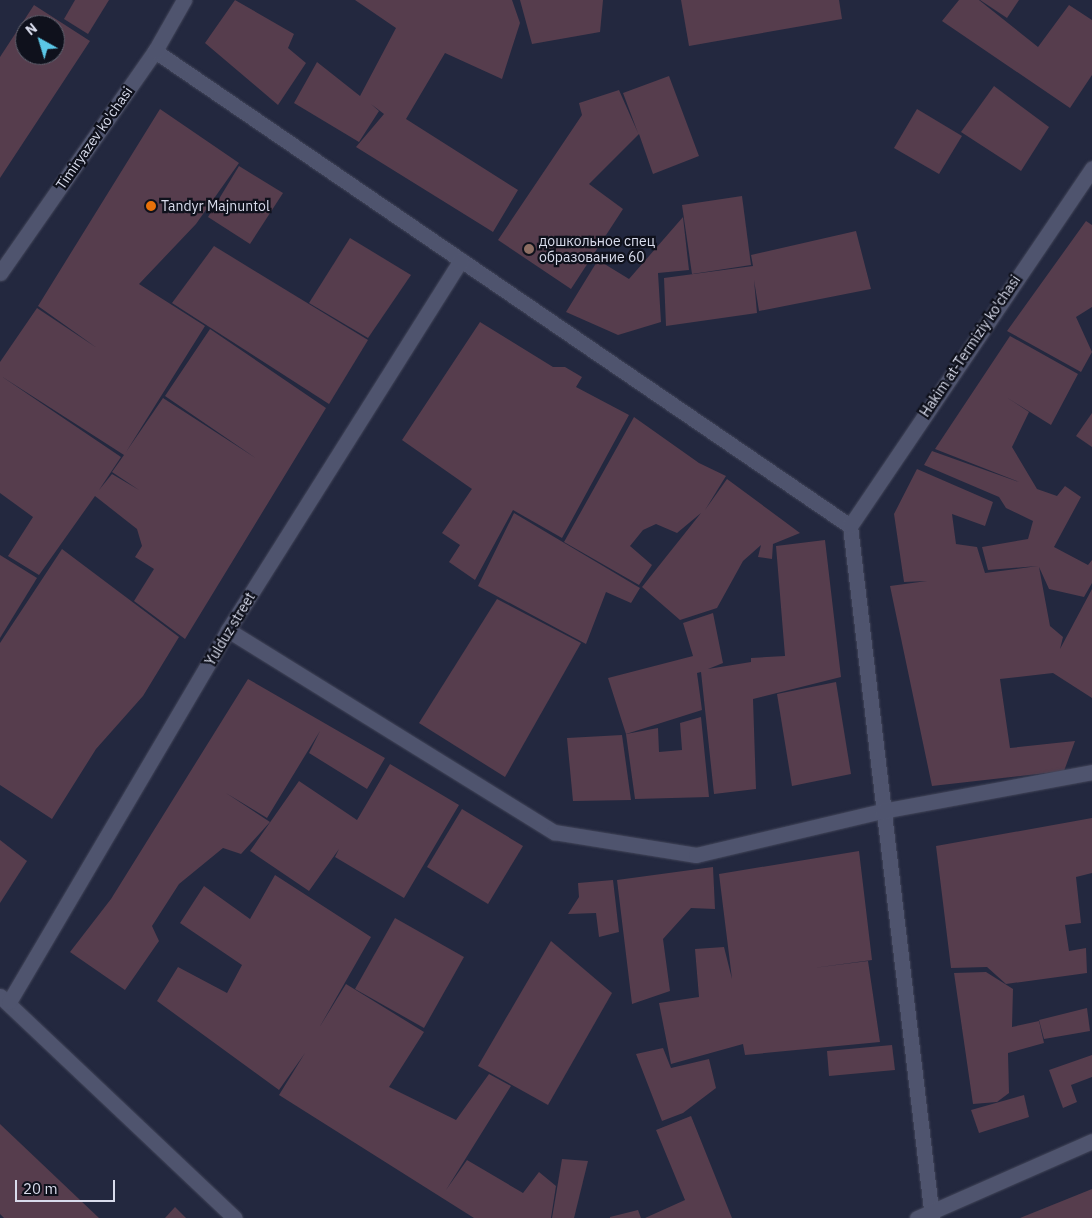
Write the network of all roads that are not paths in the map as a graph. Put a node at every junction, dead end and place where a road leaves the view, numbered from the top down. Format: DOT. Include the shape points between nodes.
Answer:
graph roads {
  1 [pos="184,0"];
  2 [pos="155,51"];
  3 [pos="1092,168"];
  4 [pos="461,260"];
  5 [pos="0,273"];
  6 [pos="850,526"];
  7 [pos="228,630"];
  8 [pos="1092,772"];
  9 [pos="882,811"];
  10 [pos="4,999"];
  11 [pos="1092,1141"];
  12 [pos="926,1216"];
  13 [pos="235,1218"];
  1 -- 2 [label="street, Timiryazev ko'chasi"];
  2 -- 4 [label="street"];
  2 -- 5 [label="street, Timiryazev ko'chasi"];
  3 -- 6 [label="street, Hakim at-Termiziy ko'chasi"];
  4 -- 6 [label="street"];
  4 -- 7 [label="street, Yulduz street"];
  6 -- 9 [label="street"];
  7 -- 9 [label="street" via="554,832 696,855"];
  7 -- 10 [label="street, Yulduz street"];
  8 -- 9 [label="street"];
  9 -- 12 [label="street"];
  10 -- 13 [label="street"];
  11 -- 12 [label="street"];
}
